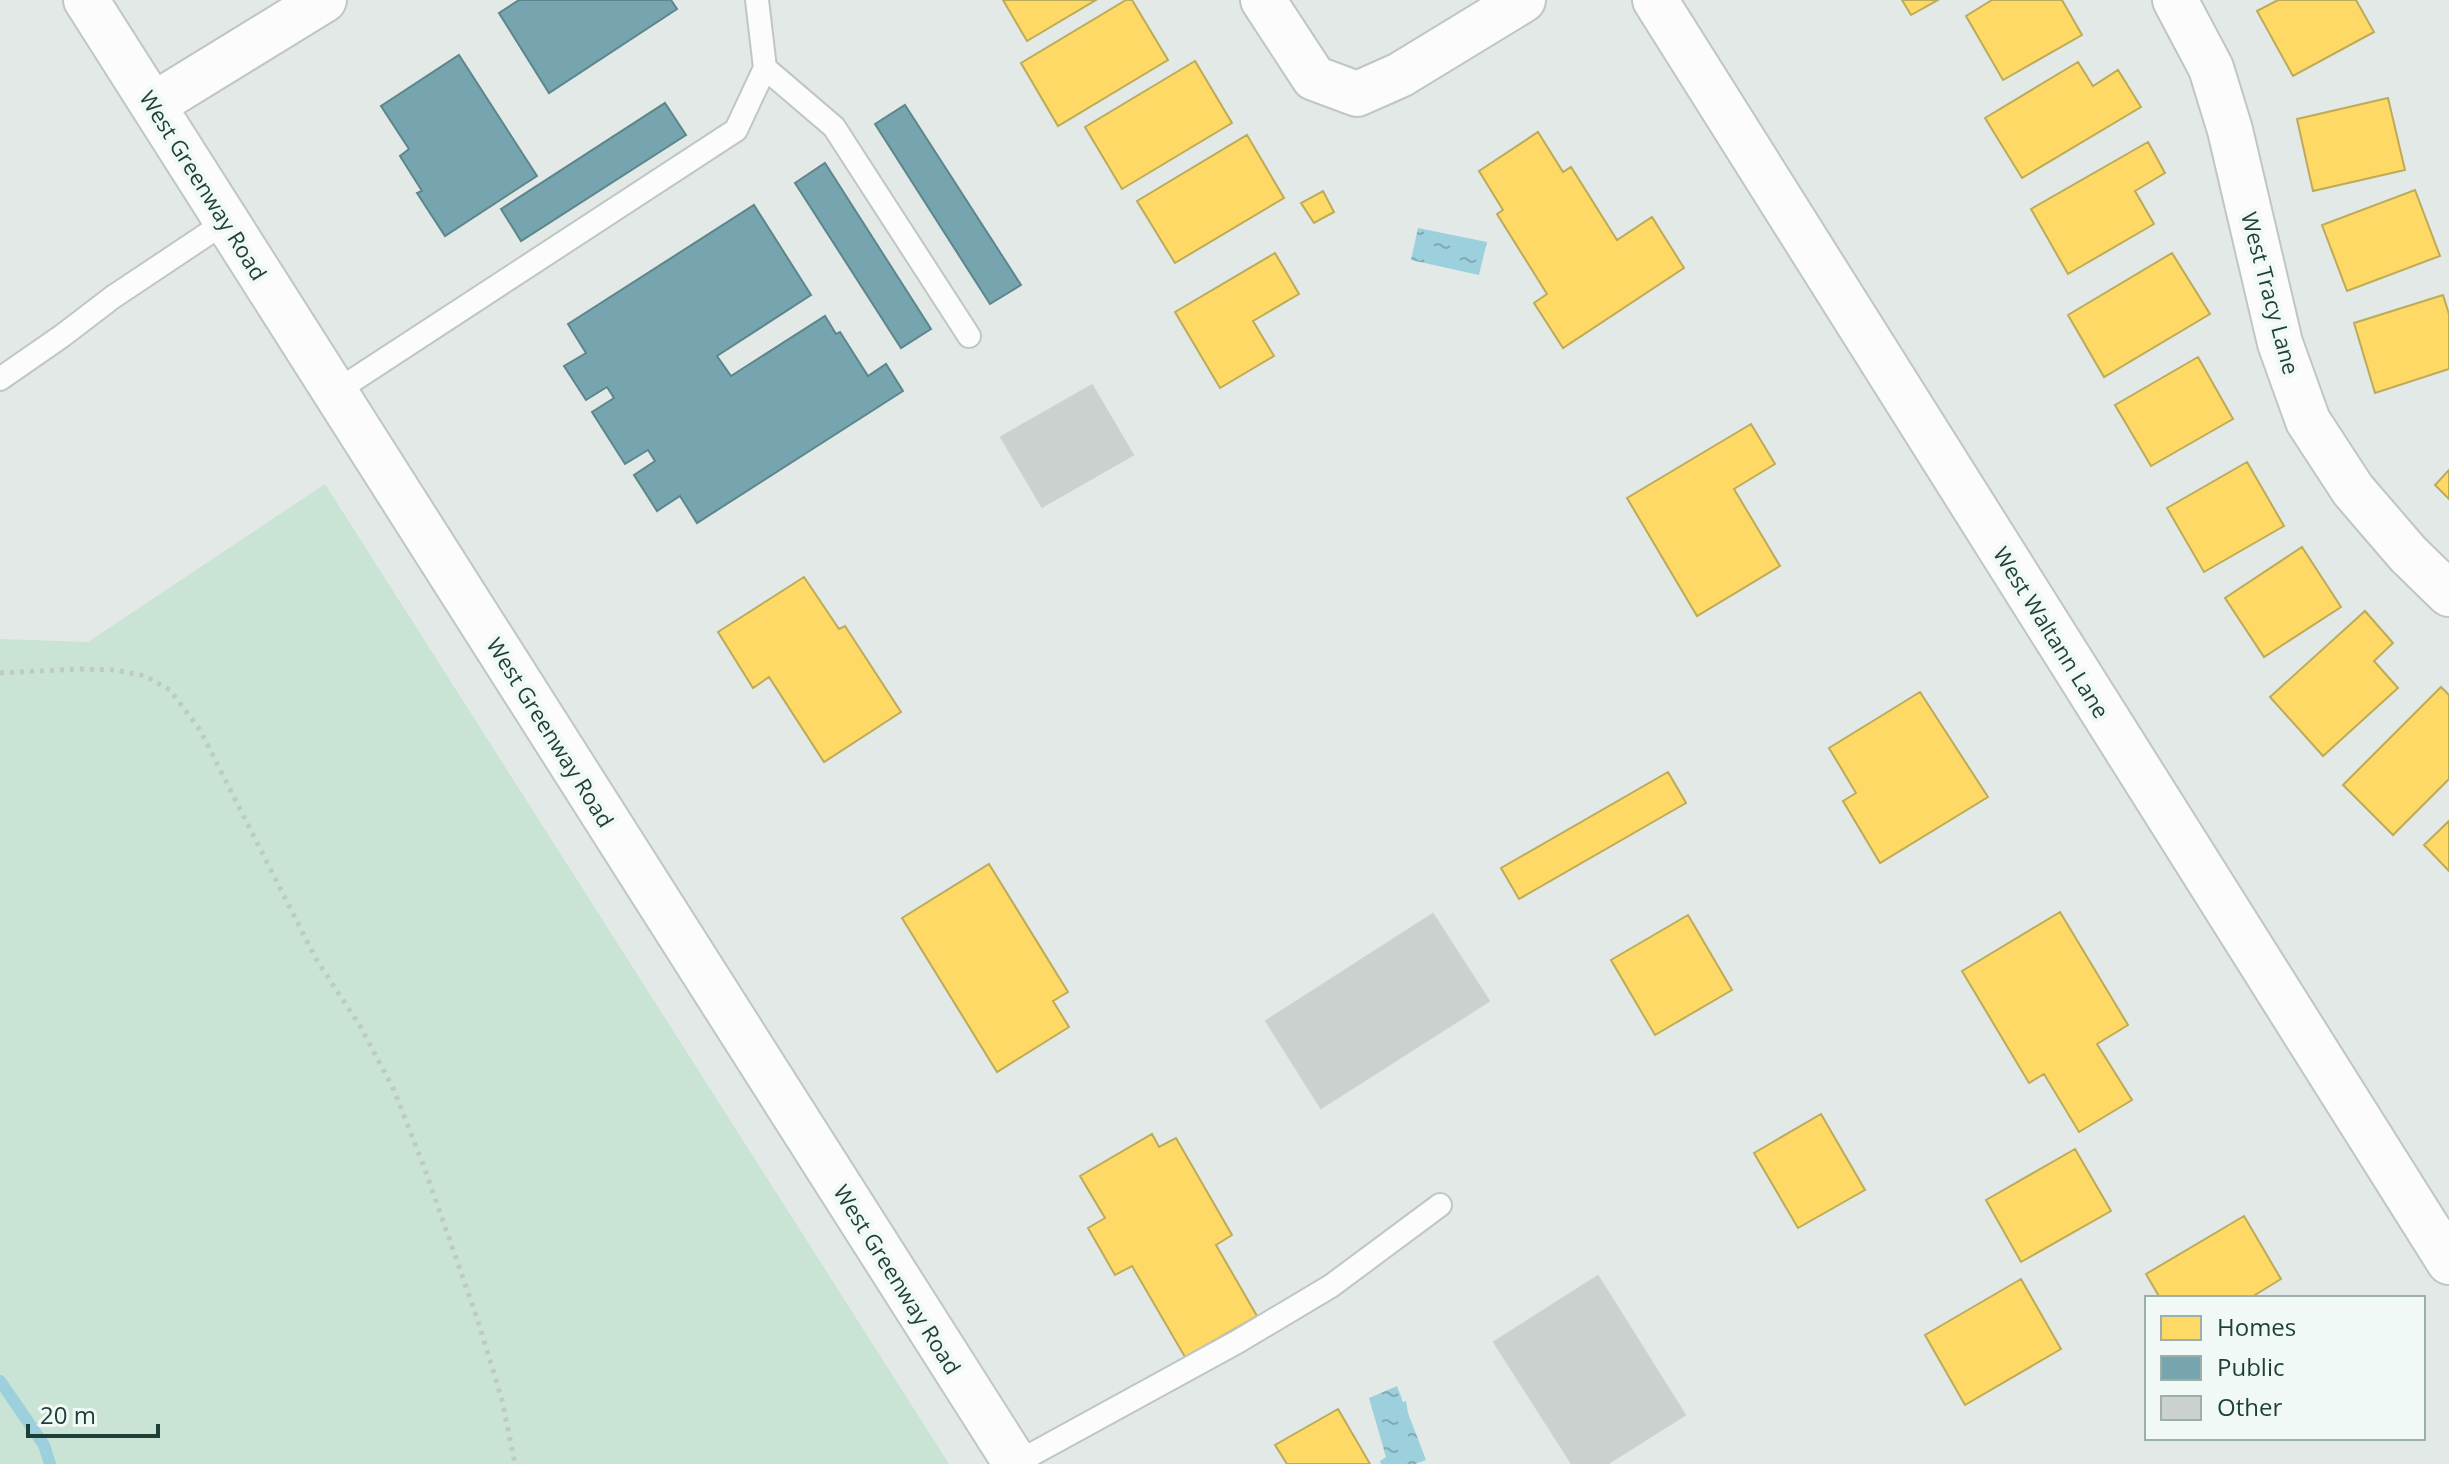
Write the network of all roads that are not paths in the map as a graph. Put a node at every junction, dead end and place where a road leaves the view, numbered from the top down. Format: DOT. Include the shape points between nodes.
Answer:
graph roads {
  1 [pos="86,0"];
  2 [pos="324,0"];
  3 [pos="757,0"];
  4 [pos="1263,0"];
  5 [pos="1523,0"];
  6 [pos="1655,0"];
  7 [pos="2175,0"];
  8 [pos="765,68"];
  9 [pos="153,105"];
  10 [pos="227,221"];
  11 [pos="969,336"];
  12 [pos="0,379"];
  13 [pos="335,392"];
  14 [pos="2449,594"];
  15 [pos="1440,1205"];
  16 [pos="2449,1262"];
  17 [pos="1016,1464"];
  1 -- 9 [label="street, West Greenway Road"];
  2 -- 9 [label="street"];
  3 -- 8 [label="lane"];
  4 -- 5 [label="street" via="1314,78 1357,94 1400,75"];
  6 -- 16 [label="street, West Waltann Lane"];
  7 -- 14 [label="street, West Tracy Lane" via="2211,68 2280,343 2308,421 2353,490"];
  8 -- 11 [label="lane" via="834,127"];
  8 -- 13 [label="lane" via="736,130"];
  9 -- 10 [label="street, West Greenway Road"];
  10 -- 12 [label="lane"];
  10 -- 13 [label="street, West Greenway Road"];
  13 -- 17 [label="street, West Greenway Road"];
  15 -- 17 [label="lane" via="1331,1286"];
}
